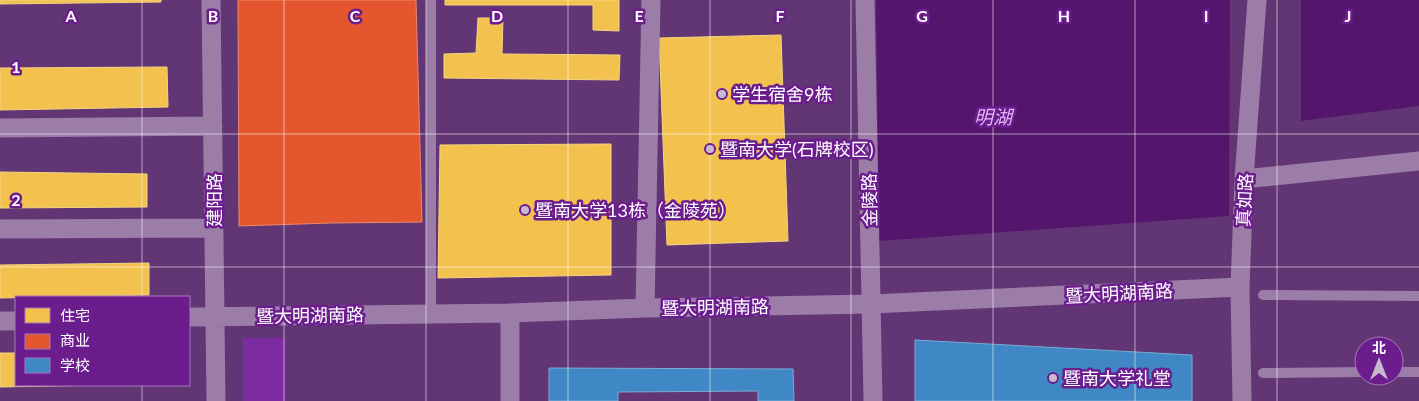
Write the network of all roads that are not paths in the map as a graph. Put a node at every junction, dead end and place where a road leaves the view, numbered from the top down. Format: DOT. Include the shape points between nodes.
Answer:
graph roads {
  1 [pos="210,0"];
  2 [pos="431,0"];
  3 [pos="651,0"];
  4 [pos="865,0"];
  5 [pos="1256,0"];
  6 [pos="213,126"];
  7 [pos="0,128"];
  8 [pos="1419,161"];
  9 [pos="1244,179"];
  10 [pos="214,228"];
  11 [pos="0,229"];
  12 [pos="1240,288"];
  13 [pos="1263,295"];
  14 [pos="1419,296"];
  15 [pos="871,304"];
  16 [pos="645,308"];
  17 [pos="431,313"];
  18 [pos="510,313"];
  19 [pos="214,316"];
  20 [pos="190,317"];
  21 [pos="0,321"];
  22 [pos="15,321"];
  23 [pos="1354,372"];
  24 [pos="1404,372"];
  25 [pos="1419,372"];
  26 [pos="1263,373"];
  27 [pos="216,401"];
  28 [pos="510,401"];
  29 [pos="873,401"];
  30 [pos="1242,401"];
  1 -- 6 [label="street, 建阳路"];
  2 -- 17 [label="lane"];
  3 -- 16 [label="street"];
  4 -- 15 [label="street, 金陵路"];
  5 -- 9 [label="street, 真如路"];
  6 -- 7 [label="street"];
  6 -- 10 [label="street, 建阳路"];
  8 -- 9 [label="street"];
  9 -- 12 [label="street, 真如路"];
  10 -- 11 [label="street"];
  10 -- 19 [label="street, 建阳路"];
  12 -- 15 [label="street, 暨大明湖南路"];
  12 -- 30 [label="street, 真如路"];
  13 -- 14 [label="lane"];
  15 -- 16 [label="street, 暨大明湖南路"];
  15 -- 29 [label="street, 金陵路"];
  16 -- 18 [label="street, 暨大明湖南路"];
  17 -- 18 [label="street, 暨大明湖南路"];
  17 -- 19 [label="street, 暨大明湖南路"];
  18 -- 28 [label="street"];
  19 -- 20 [label="street, 暨大明湖南路"];
  19 -- 27 [label="street, 建阳路"];
  21 -- 22 [label="street"];
  23 -- 26 [label="lane"];
  24 -- 25 [label="lane"];
}
